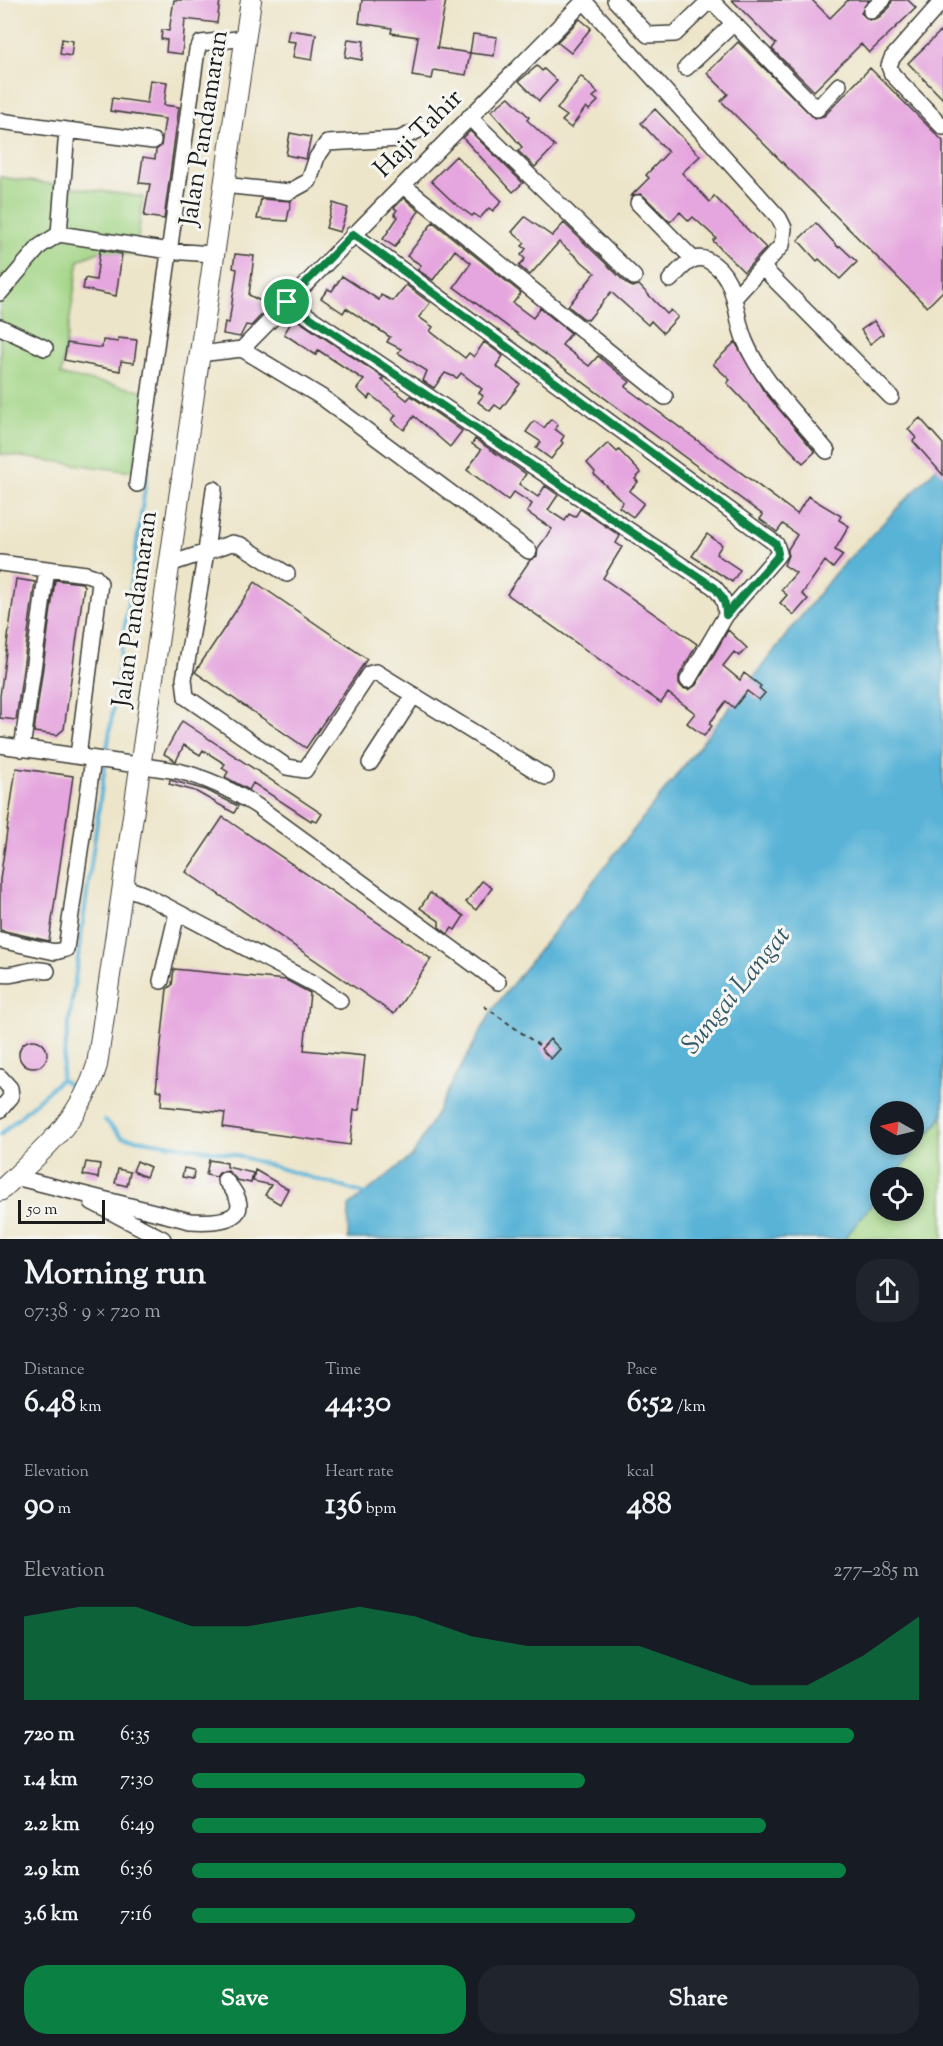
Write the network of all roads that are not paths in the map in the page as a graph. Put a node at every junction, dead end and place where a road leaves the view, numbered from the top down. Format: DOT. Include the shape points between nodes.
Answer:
graph roads {
  1 [pos="251,0"];
  2 [pos="615,0"];
  3 [pos="711,0"];
  4 [pos="883,0"];
  5 [pos="943,0"];
  6 [pos="585,1"];
  7 [pos="872,11"];
  8 [pos="734,23"];
  9 [pos="246,38"];
  10 [pos="687,68"];
  11 [pos="839,85"];
  12 [pos="469,117"];
  13 [pos="0,121"];
  14 [pos="426,127"];
  15 [pos="943,127"];
  16 [pos="67,130"];
  17 [pos="153,141"];
  18 [pos="224,185"];
  19 [pos="403,185"];
  20 [pos="638,203"];
  21 [pos="59,234"];
  22 [pos="353,234"];
  23 [pos="169,251"];
  24 [pos="213,254"];
  25 [pos="693,259"];
  26 [pos="762,267"];
  27 [pos="634,277"];
  28 [pos="670,280"];
  29 [pos="0,293"];
  30 [pos="736,296"];
  31 [pos="287,302"];
  32 [pos="0,327"];
  33 [pos="45,348"];
  34 [pos="242,350"];
  35 [pos="200,354"];
  36 [pos="664,397"];
  37 [pos="891,397"];
  38 [pos="827,451"];
  39 [pos="137,484"];
  40 [pos="214,489"];
  41 [pos="529,551"];
  42 [pos="206,552"];
  43 [pos="0,563"];
  44 [pos="170,564"];
  45 [pos="47,569"];
  46 [pos="287,574"];
  47 [pos="726,615"];
  48 [pos="688,680"];
  49 [pos="414,695"];
  50 [pos="0,745"];
  51 [pos="22,748"];
  52 [pos="96,759"];
  53 [pos="370,763"];
  54 [pos="141,765"];
  55 [pos="546,777"];
  56 [pos="124,887"];
  57 [pos="177,913"];
  58 [pos="0,940"];
  59 [pos="47,971"];
  60 [pos="0,974"];
  61 [pos="161,981"];
  62 [pos="498,982"];
  63 [pos="340,1001"];
  64 [pos="0,1077"];
  65 [pos="3,1107"];
  66 [pos="15,1177"];
  67 [pos="225,1180"];
  68 [pos="68,1190"];
  69 [pos="0,1191"];
  70 [pos="163,1239"];
  1 -- 9 [label="main road, Jalan Pandamaran"];
  2 -- 3 [label="street" via="648,35 675,34"];
  3 -- 8 [label="street"];
  4 -- 7 [label="street"];
  5 -- 15 [label="street" via="889,66 892,74"];
  6 -- 12 [label="street, Haji Tahir"];
  6 -- 26 [label="street" via="779,218 785,237"];
  8 -- 10 [label="street"];
  8 -- 11 [label="street" via="818,109"];
  9 -- 18 [label="main road, Jalan Pandamaran"];
  9 -- 23 [label="street" via="201,43 197,50"];
  12 -- 19 [label="street, Haji Tahir"];
  12 -- 27 [label="street"];
  13 -- 16 [label="street"];
  14 -- 18 [label="street" via="399,139 327,143 317,157 309,181 289,192"];
  16 -- 17 [label="street"];
  16 -- 21 [label="street"];
  18 -- 24 [label="main road, Jalan Pandamaran"];
  19 -- 22 [label="street, Haji Tahir"];
  19 -- 36 [label="street"];
  20 -- 25 [label="street"];
  21 -- 23 [label="street"];
  21 -- 29 [label="street" via="40,246"];
  22 -- 31 [label="street, Haji Tahir"];
  22 -- 47 [label="street" via="776,544 777,557"];
  23 -- 24 [label="street"];
  23 -- 39 [label="street"];
  24 -- 35 [label="main road, Jalan Pandamaran"];
  25 -- 28 [label="street"];
  25 -- 30 [label="street" via="712,263"];
  26 -- 30 [label="street"];
  26 -- 37 [label="street"];
  30 -- 38 [label="street" via="741,328 753,358"];
  31 -- 34 [label="street, Haji Tahir"];
  31 -- 47 [label="street" via="714,587 726,606"];
  32 -- 33 [label="street"];
  34 -- 35 [label="street"];
  34 -- 41 [label="street" via="323,398"];
  35 -- 44 [label="main road, Jalan Pandamaran"];
  40 -- 42 [label="street"];
  42 -- 44 [label="street"];
  42 -- 46 [label="street" via="241,544"];
  42 -- 49 [label="street" via="184,679 186,697 193,704 287,767 300,771 310,764 369,674 381,675"];
  43 -- 45 [label="street"];
  44 -- 54 [label="main road, Jalan Pandamaran"];
  45 -- 51 [label="street"];
  45 -- 52 [label="street" via="95,577 100,583"];
  47 -- 48 [label="street"];
  49 -- 53 [label="street"];
  49 -- 55 [label="street"];
  50 -- 51 [label="street"];
  51 -- 52 [label="street"];
  52 -- 54 [label="street"];
  52 -- 58 [label="street" via="66,949 55,952"];
  54 -- 56 [label="main road, Jalan Pandamaran"];
  54 -- 62 [label="street" via="200,776 257,806"];
  56 -- 57 [label="street"];
  56 -- 66 [label="main road, Jalan Pandamaran" via="92,1084 61,1134"];
  57 -- 61 [label="street"];
  57 -- 63 [label="street"];
  59 -- 60 [label="street" via="35,967"];
  64 -- 65 [label="street" via="10,1088 11,1097"];
  66 -- 68 [label="street"];
  66 -- 69 [label="main road, Jalan Pandamaran"];
  67 -- 68 [label="street" via="238,1195 240,1204 235,1214 217,1222 190,1221"];
  68 -- 70 [label="street"];
}
